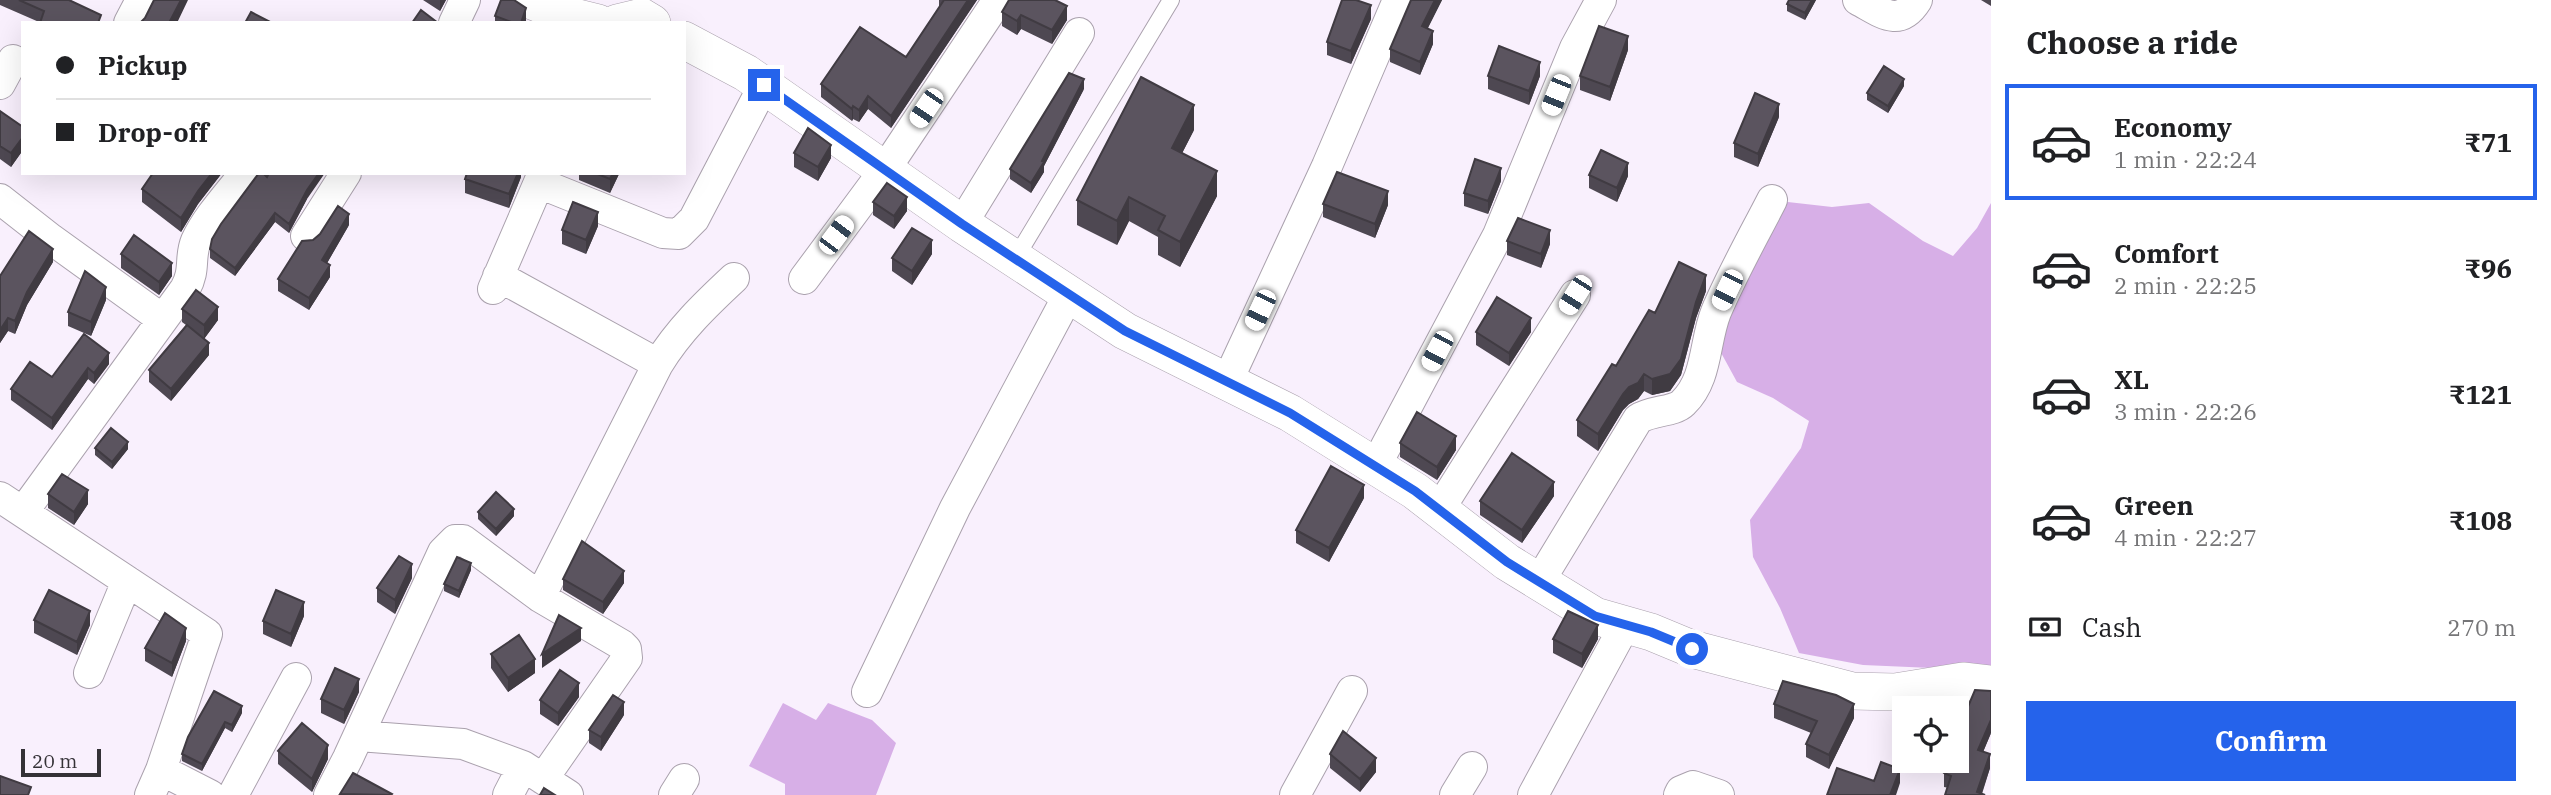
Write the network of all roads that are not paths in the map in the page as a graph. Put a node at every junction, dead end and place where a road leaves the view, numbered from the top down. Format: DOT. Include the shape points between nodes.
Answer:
graph roads {
  1 [pos="141,0"];
  2 [pos="465,0"];
  3 [pos="530,0"];
  4 [pos="628,0"];
  5 [pos="1171,0"];
  6 [pos="1398,0"];
  7 [pos="1601,0"];
  8 [pos="1858,0"];
  9 [pos="1917,0"];
  10 [pos="995,1"];
  11 [pos="130,21"];
  12 [pos="455,21"];
  13 [pos="590,21"];
  14 [pos="619,21"];
  15 [pos="626,21"];
  16 [pos="649,21"];
  17 [pos="1079,33"];
  18 [pos="686,41"];
  19 [pos="764,85"];
  20 [pos="884,171"];
  21 [pos="244,175"];
  22 [pos="345,175"];
  23 [pos="541,178"];
  24 [pos="0,200"];
  25 [pos="1772,200"];
  26 [pos="962,224"];
  27 [pos="306,236"];
  28 [pos="1015,259"];
  29 [pos="734,278"];
  30 [pos="804,279"];
  31 [pos="1069,294"];
  32 [pos="1575,295"];
  33 [pos="162,319"];
  34 [pos="658,364"];
  35 [pos="1227,382"];
  36 [pos="1376,467"];
  37 [pos="11,504"];
  38 [pos="1439,510"];
  39 [pos="127,581"];
  40 [pos="1539,582"];
  41 [pos="540,597"];
  42 [pos="1625,625"];
  43 [pos="89,673"];
  44 [pos="296,678"];
  45 [pos="1991,684"];
  46 [pos="1352,691"];
  47 [pos="867,692"];
  48 [pos="359,736"];
  49 [pos="1472,767"];
  50 [pos="533,772"];
  51 [pos="155,783"];
  52 [pos="210,795"];
  53 [pos="233,795"];
  54 [pos="328,795"];
  55 [pos="508,795"];
  56 [pos="568,795"];
  57 [pos="1294,795"];
  58 [pos="1455,795"];
  59 [pos="1533,795"];
  60 [pos="1679,795"];
  61 [pos="1718,795"];
  1 -- 11 [label="street"];
  2 -- 12 [label="street"];
  3 -- 13 [label="street"];
  4 -- 14 [label="street"];
  5 -- 28 [label="lane"];
  6 -- 35 [label="street"];
  7 -- 36 [label="street" via="1575,48 1498,235"];
  8 -- 9 [label="street" via="1890,17 1909,12"];
  10 -- 20 [label="street"];
  15 -- 16 [label="street" via="642,17"];
  17 -- 26 [label="street"];
  18 -- 19 [label="street"];
  19 -- 20 [label="street"];
  19 -- 23 [label="street" via="694,219 679,234 663,233"];
  20 -- 26 [label="street"];
  20 -- 30 [label="street"];
  21 -- 33 [label="street" via="200,233 194,244 191,279"];
  22 -- 27 [label="street"];
  23 -- 34 [label="street" via="496,283"];
  24 -- 33 [label="street"];
  25 -- 40 [label="street" via="1716,312 1704,367 1690,392 1674,409 1648,412 1638,419"];
  26 -- 28 [label="street"];
  28 -- 31 [label="street"];
  29 -- 34 [label="street" via="686,323"];
  31 -- 35 [label="street" via="1125,331"];
  31 -- 47 [label="street" via="955,508"];
  32 -- 38 [label="street"];
  33 -- 37 [label="street"];
  34 -- 41 [label="street"];
  35 -- 36 [label="street" via="1290,413"];
  36 -- 38 [label="street"];
  37 -- 39 [label="street"];
  38 -- 40 [label="street"];
  39 -- 43 [label="street"];
  39 -- 51 [label="street" via="207,634"];
  40 -- 42 [label="street" via="1595,616"];
  41 -- 48 [label="street" via="463,540 451,542"];
  41 -- 50 [label="street" via="622,645 627,657"];
  42 -- 45 [label="street" via="1692,649 1852,691 1895,692 1963,681"];
  42 -- 59 [label="street"];
  44 -- 53 [label="street"];
  46 -- 57 [label="street"];
  48 -- 50 [label="street" via="463,744"];
  48 -- 54 [label="street"];
  49 -- 58 [label="street"];
  50 -- 55 [label="street"];
  50 -- 56 [label="street"];
  51 -- 52 [label="street"];
  60 -- 61 [label="street" via="1693,786"];
}
